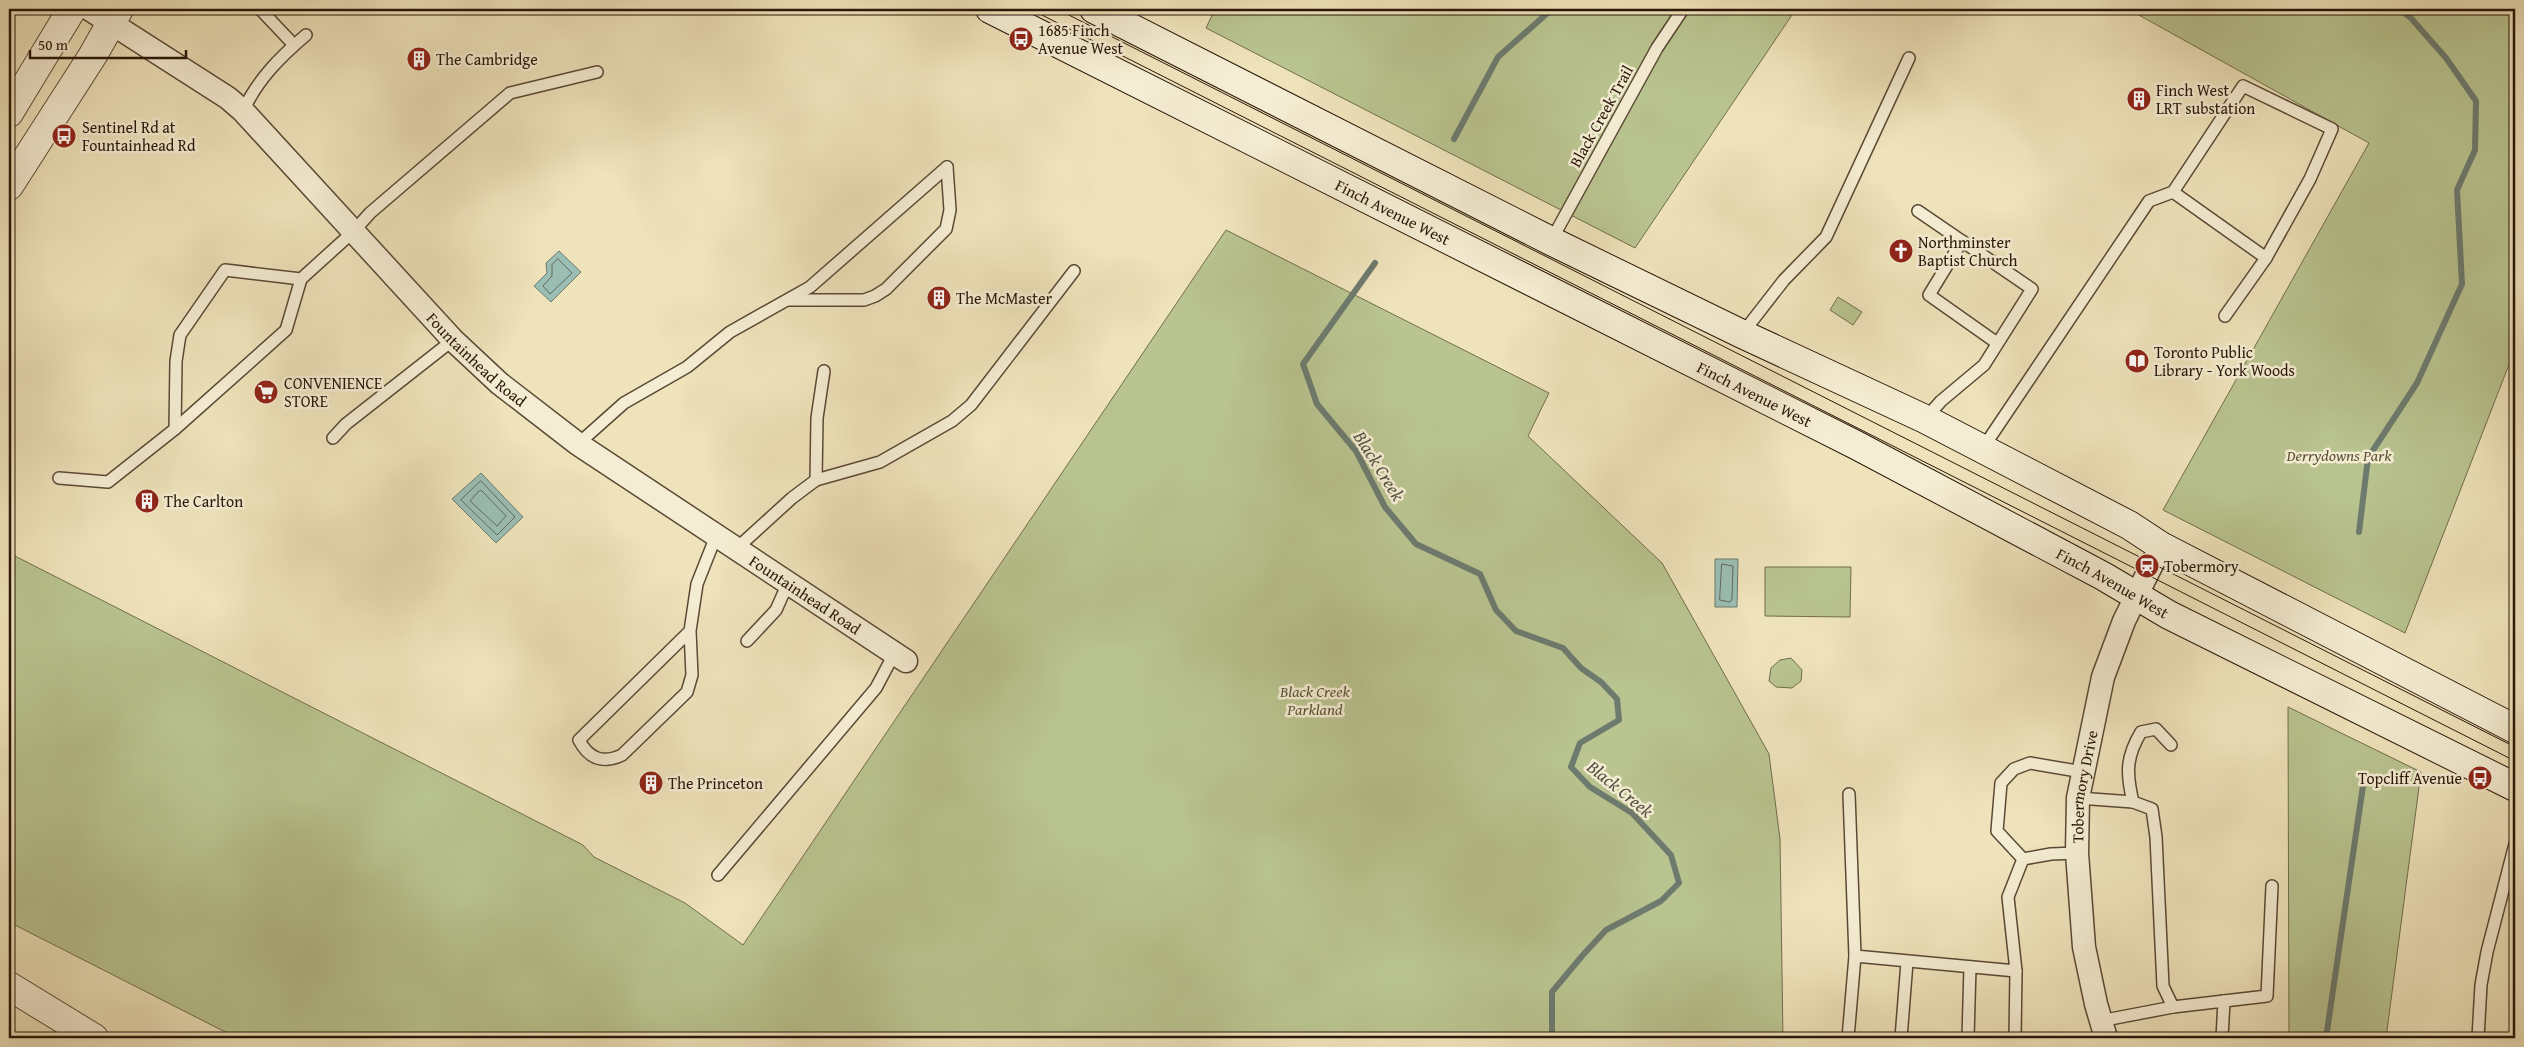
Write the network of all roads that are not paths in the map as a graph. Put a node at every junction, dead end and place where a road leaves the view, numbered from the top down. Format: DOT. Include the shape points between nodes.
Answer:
graph roads {
  1 [pos="72,9"];
  2 [pos="89,9"];
  3 [pos="260,9"];
  4 [pos="990,9"];
  5 [pos="1094,9"];
  6 [pos="1683,9"];
  7 [pos="116,16"];
  8 [pos="306,35"];
  9 [pos="294,45"];
  10 [pos="1909,58"];
  11 [pos="597,72"];
  12 [pos="243,111"];
  13 [pos="9,113"];
  14 [pos="9,186"];
  15 [pos="2173,192"];
  16 [pos="1918,211"];
  17 [pos="354,231"];
  18 [pos="1551,241"];
  19 [pos="1962,241"];
  20 [pos="2266,258"];
  21 [pos="1074,271"];
  22 [pos="301,279"];
  23 [pos="787,300"];
  24 [pos="2225,316"];
  25 [pos="1742,334"];
  26 [pos="453,340"];
  27 [pos="1997,343"];
  28 [pos="824,371"];
  29 [pos="1925,419"];
  30 [pos="175,429"];
  31 [pos="333,438"];
  32 [pos="578,444"];
  33 [pos="1982,448"];
  34 [pos="59,478"];
  35 [pos="816,480"];
  36 [pos="716,536"];
  37 [pos="2161,546"];
  38 [pos="736,549"];
  39 [pos="788,583"];
  40 [pos="2136,596"];
  41 [pos="690,631"];
  42 [pos="747,641"];
  43 [pos="900,657"];
  44 [pos="2515,729"];
  45 [pos="2171,745"];
  46 [pos="2083,772"];
  47 [pos="2515,787"];
  48 [pos="1849,794"];
  49 [pos="2078,798"];
  50 [pos="2133,802"];
  51 [pos="2515,844"];
  52 [pos="2077,853"];
  53 [pos="2023,859"];
  54 [pos="718,875"];
  55 [pos="2272,886"];
  56 [pos="1854,956"];
  57 [pos="1907,962"];
  58 [pos="1970,967"];
  59 [pos="2016,971"];
  60 [pos="9,986"];
  61 [pos="2224,1001"];
  62 [pos="9,1002"];
  63 [pos="2173,1007"];
  64 [pos="2103,1029"];
  65 [pos="88,1038"];
  66 [pos="94,1038"];
  67 [pos="1848,1038"];
  68 [pos="1901,1038"];
  69 [pos="1968,1038"];
  70 [pos="2015,1038"];
  71 [pos="2222,1038"];
  72 [pos="2478,1038"];
  1 -- 13 [label="main road"];
  2 -- 7 [label="street, Fountainhead Road"];
  3 -- 9 [label="lane"];
  4 -- 40 [label="main road, Finch Avenue West" via="1856,445"];
  5 -- 18 [label="main road"];
  6 -- 18 [label="lane, Black Creek Trail" via="1657,48"];
  7 -- 12 [label="street, Fountainhead Road"];
  7 -- 14 [label="main road"];
  8 -- 9 [label="lane"];
  9 -- 12 [label="lane" via="276,61 254,89"];
  10 -- 25 [label="lane" via="1826,237 1784,280"];
  11 -- 17 [label="lane" via="510,93 370,212"];
  12 -- 17 [label="street, Fountainhead Road"];
  15 -- 20 [label="lane"];
  15 -- 20 [label="lane" via="2243,86 2332,129 2310,179"];
  15 -- 33 [label="lane" via="2149,202"];
  16 -- 19 [label="lane"];
  17 -- 22 [label="lane"];
  17 -- 26 [label="street, Fountainhead Road"];
  18 -- 25 [label="main road"];
  19 -- 27 [label="lane" via="1929,295"];
  19 -- 27 [label="lane" via="2032,289"];
  20 -- 24 [label="lane"];
  21 -- 35 [label="lane" via="972,405 952,421 880,462"];
  22 -- 30 [label="lane" via="286,330"];
  22 -- 30 [label="lane" via="225,270 180,335 176,361"];
  23 -- 23 [label="lane" via="810,287 946,167 950,210 946,229 886,289 864,300"];
  23 -- 32 [label="lane" via="730,332 687,367 624,403"];
  25 -- 29 [label="main road"];
  26 -- 31 [label="lane" via="346,424"];
  26 -- 32 [label="street, Fountainhead Road" via="498,383"];
  27 -- 29 [label="lane" via="1984,365"];
  28 -- 35 [label="lane" via="817,418"];
  29 -- 33 [label="main road"];
  30 -- 34 [label="lane" via="108,482"];
  32 -- 36 [label="street, Fountainhead Road"];
  33 -- 37 [label="main road" via="2129,525"];
  35 -- 38 [label="lane"];
  36 -- 38 [label="street, Fountainhead Road"];
  36 -- 41 [label="lane" via="697,584"];
  37 -- 40 [label="street, Tobermory Drive"];
  37 -- 44 [label="main road"];
  38 -- 39 [label="street, Fountainhead Road"];
  39 -- 42 [label="lane" via="776,610"];
  39 -- 43 [label="street, Fountainhead Road"];
  40 -- 46 [label="street, Tobermory Drive" via="2103,677"];
  40 -- 47 [label="main road, Finch Avenue West" via="2224,644"];
  41 -- 41 [label="lane" via="579,740 585,752 609,761 622,755 686,692 692,675"];
  43 -- 54 [label="lane"];
  45 -- 50 [label="lane" via="2156,729 2141,732 2130,750 2128,782"];
  46 -- 49 [label="street, Tobermory Drive"];
  46 -- 53 [label="lane" via="2030,763 2014,769 2001,783 1997,831"];
  48 -- 56 [label="lane"];
  49 -- 50 [label="lane"];
  49 -- 52 [label="street, Tobermory Drive"];
  50 -- 63 [label="lane" via="2152,809 2163,986"];
  51 -- 72 [label="lane" via="2486,952"];
  52 -- 53 [label="lane"];
  52 -- 64 [label="street, Tobermory Drive" via="2084,947"];
  53 -- 59 [label="lane" via="2008,897"];
  55 -- 61 [label="lane" via="2267,996"];
  56 -- 57 [label="lane"];
  56 -- 67 [label="lane"];
  57 -- 58 [label="lane"];
  57 -- 68 [label="lane"];
  58 -- 59 [label="lane"];
  58 -- 69 [label="lane"];
  59 -- 70 [label="lane"];
  60 -- 66 [label="main road"];
  61 -- 63 [label="lane"];
  61 -- 71 [label="lane"];
  62 -- 65 [label="main road"];
  63 -- 64 [label="lane"];
}
